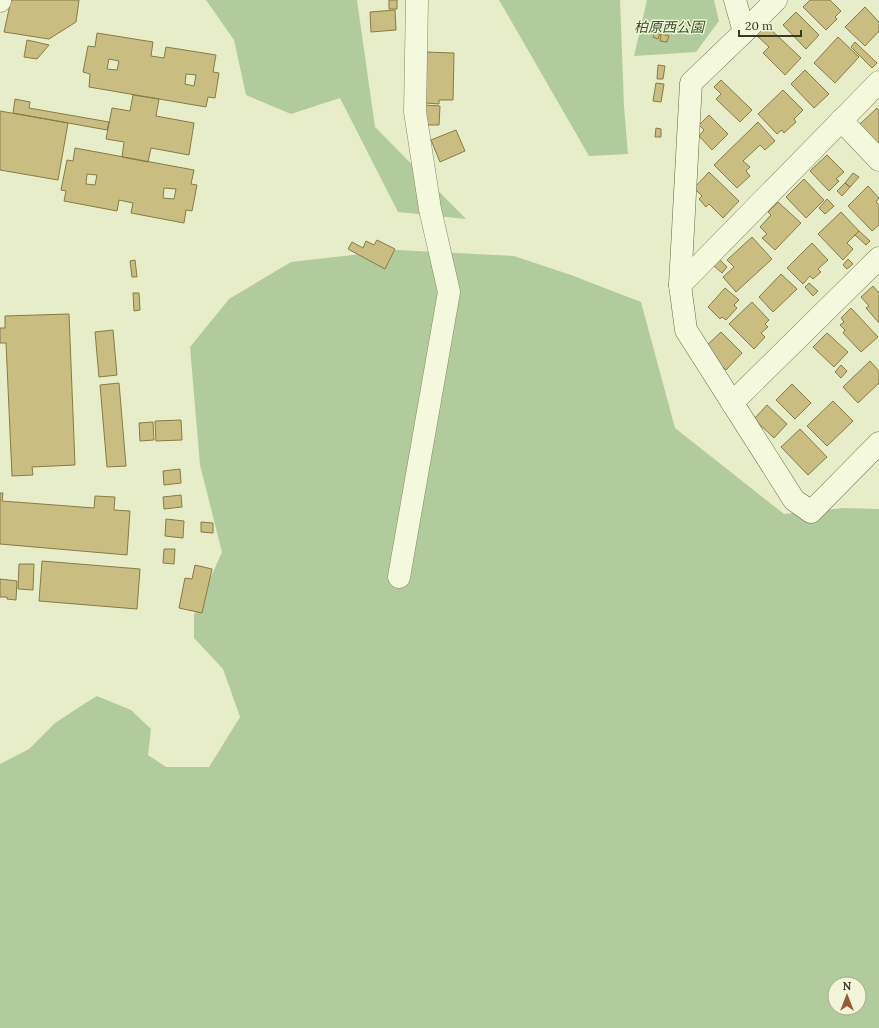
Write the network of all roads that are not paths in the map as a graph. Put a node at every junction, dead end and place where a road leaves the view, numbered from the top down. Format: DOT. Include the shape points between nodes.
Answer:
graph roads {
  1 [pos="417,0"];
  2 [pos="735,0"];
  3 [pos="776,0"];
  4 [pos="744,32"];
  5 [pos="879,82"];
  6 [pos="841,120"];
  7 [pos="879,160"];
  8 [pos="879,258"];
  9 [pos="680,285"];
  10 [pos="732,403"];
  11 [pos="879,443"];
  12 [pos="400,577"];
  1 -- 12 [label="street" via="415,112 430,209 450,292"];
  2 -- 4 [label="street"];
  3 -- 4 [label="street"];
  4 -- 9 [label="street" via="691,83"];
  5 -- 6 [label="street"];
  6 -- 7 [label="street"];
  6 -- 9 [label="street"];
  8 -- 10 [label="street"];
  9 -- 10 [label="street" via="686,330"];
  10 -- 11 [label="street" via="794,500 811,512"];
}
